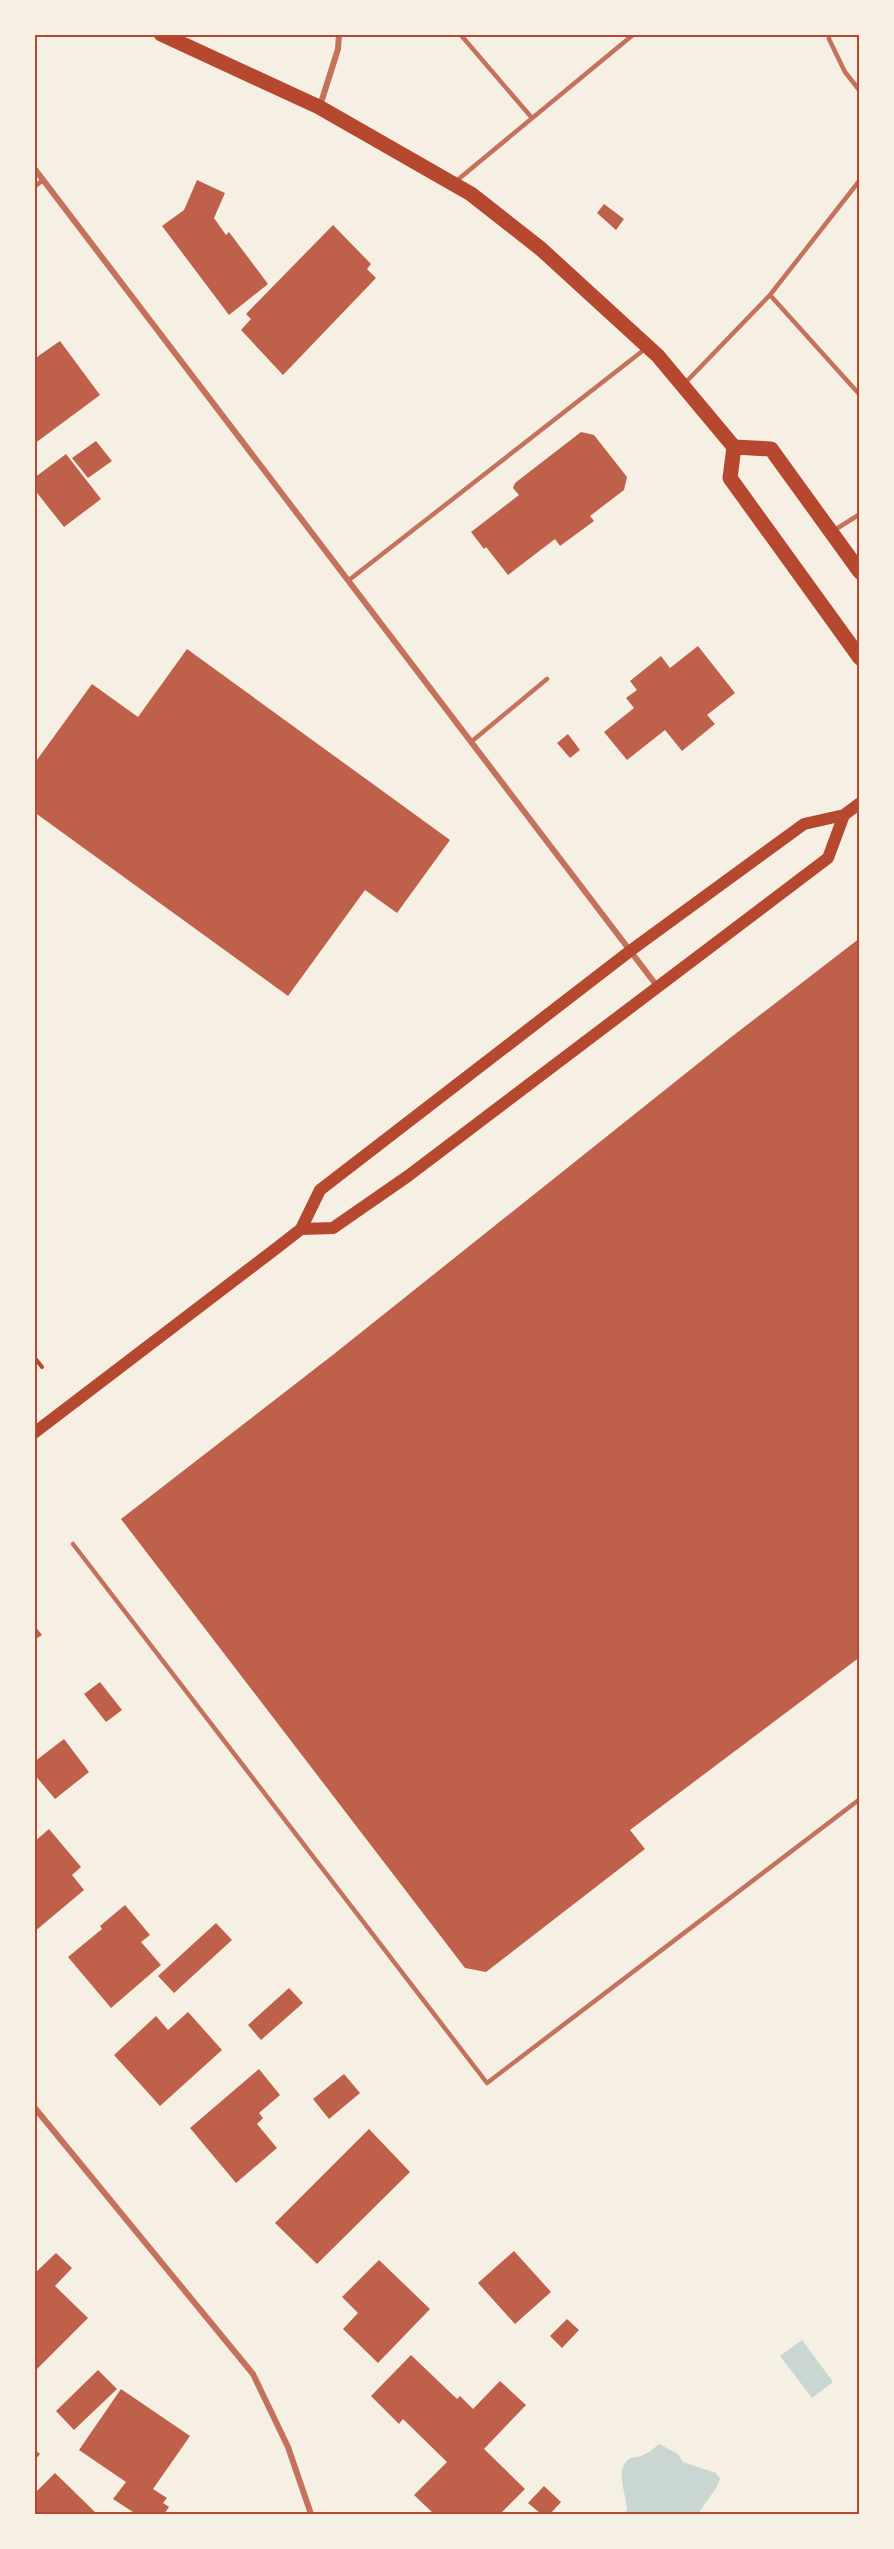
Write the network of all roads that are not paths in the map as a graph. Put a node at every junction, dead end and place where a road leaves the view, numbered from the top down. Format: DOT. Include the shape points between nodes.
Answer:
graph roads {
  1 [pos="161,34"];
  2 [pos="339,34"];
  3 [pos="460,34"];
  4 [pos="634,34"];
  5 [pos="829,34"];
  6 [pos="860,91"];
  7 [pos="320,107"];
  8 [pos="532,118"];
  9 [pos="34,168"];
  10 [pos="43,180"];
  11 [pos="860,180"];
  12 [pos="453,183"];
  13 [pos="34,187"];
  14 [pos="770,295"];
  15 [pos="648,346"];
  16 [pos="683,385"];
  17 [pos="860,395"];
  18 [pos="734,447"];
  19 [pos="860,514"];
  20 [pos="831,532"];
  21 [pos="860,572"];
  22 [pos="349,580"];
  23 [pos="860,658"];
  24 [pos="547,679"];
  25 [pos="471,742"];
  26 [pos="860,802"];
  27 [pos="844,815"];
  28 [pos="630,951"];
  29 [pos="657,986"];
  30 [pos="301,1229"];
  31 [pos="34,1433"];
  32 [pos="73,1544"];
  33 [pos="860,1799"];
  34 [pos="34,2107"];
  35 [pos="310,2514"];
  1 -- 7 [label="main road"];
  2 -- 7 [label="street" via="338,50"];
  3 -- 8 [label="lane"];
  4 -- 8 [label="lane"];
  5 -- 6 [label="lane" via="845,72"];
  7 -- 12 [label="main road"];
  8 -- 12 [label="lane"];
  9 -- 10 [label="street"];
  10 -- 13 [label="lane"];
  10 -- 22 [label="street"];
  11 -- 14 [label="lane"];
  12 -- 15 [label="main road" via="541,249"];
  14 -- 16 [label="lane"];
  14 -- 17 [label="lane"];
  15 -- 16 [label="main road"];
  15 -- 22 [label="lane"];
  16 -- 18 [label="main road"];
  18 -- 20 [label="main road" via="771,449"];
  18 -- 23 [label="main road" via="730,478"];
  19 -- 20 [label="lane"];
  20 -- 21 [label="main road"];
  22 -- 25 [label="street"];
  24 -- 25 [label="lane"];
  25 -- 28 [label="street"];
  26 -- 27 [label="main road"];
  27 -- 28 [label="main road" via="804,824"];
  27 -- 29 [label="main road" via="828,858"];
  28 -- 29 [label="street"];
  28 -- 30 [label="main road" via="320,1190"];
  29 -- 30 [label="main road" via="418,1169 333,1228"];
  30 -- 31 [label="main road"];
  32 -- 33 [label="lane" via="487,2083"];
  34 -- 35 [label="street" via="253,2374 288,2447"];
}
